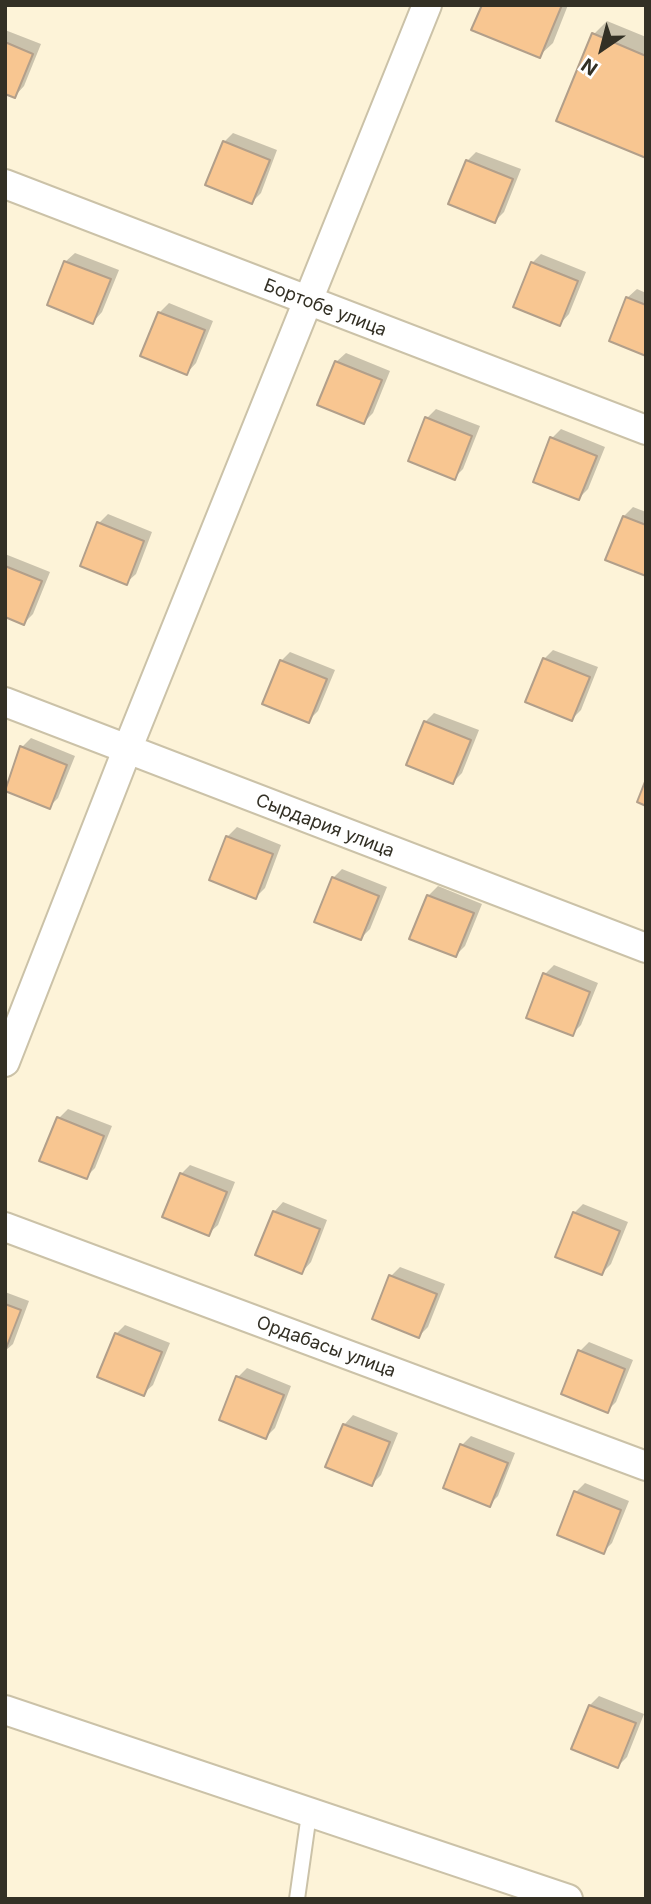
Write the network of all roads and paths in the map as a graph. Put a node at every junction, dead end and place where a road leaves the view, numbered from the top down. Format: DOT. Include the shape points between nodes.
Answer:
graph roads {
  1 [pos="426,5"];
  2 [pos="5,184"];
  3 [pos="307,301"];
  4 [pos="646,430"];
  5 [pos="5,702"];
  6 [pos="127,750"];
  7 [pos="646,948"];
  8 [pos="5,1062"];
  9 [pos="5,1227"];
  10 [pos="646,1466"];
  11 [pos="5,1710"];
  12 [pos="309,1814"];
  13 [pos="297,1899"];
  14 [pos="568,1899"];
  1 -- 3 [label="street"];
  2 -- 3 [label="street, Бортобе улица"];
  3 -- 4 [label="street, Бортобе улица"];
  3 -- 6 [label="street"];
  5 -- 6 [label="street, Сырдария улица"];
  6 -- 7 [label="street, Сырдария улица"];
  6 -- 8 [label="street"];
  9 -- 10 [label="street, Ордабасы улица"];
  11 -- 12 [label="street"];
  12 -- 13 [label="lane"];
  12 -- 14 [label="street"];
}
